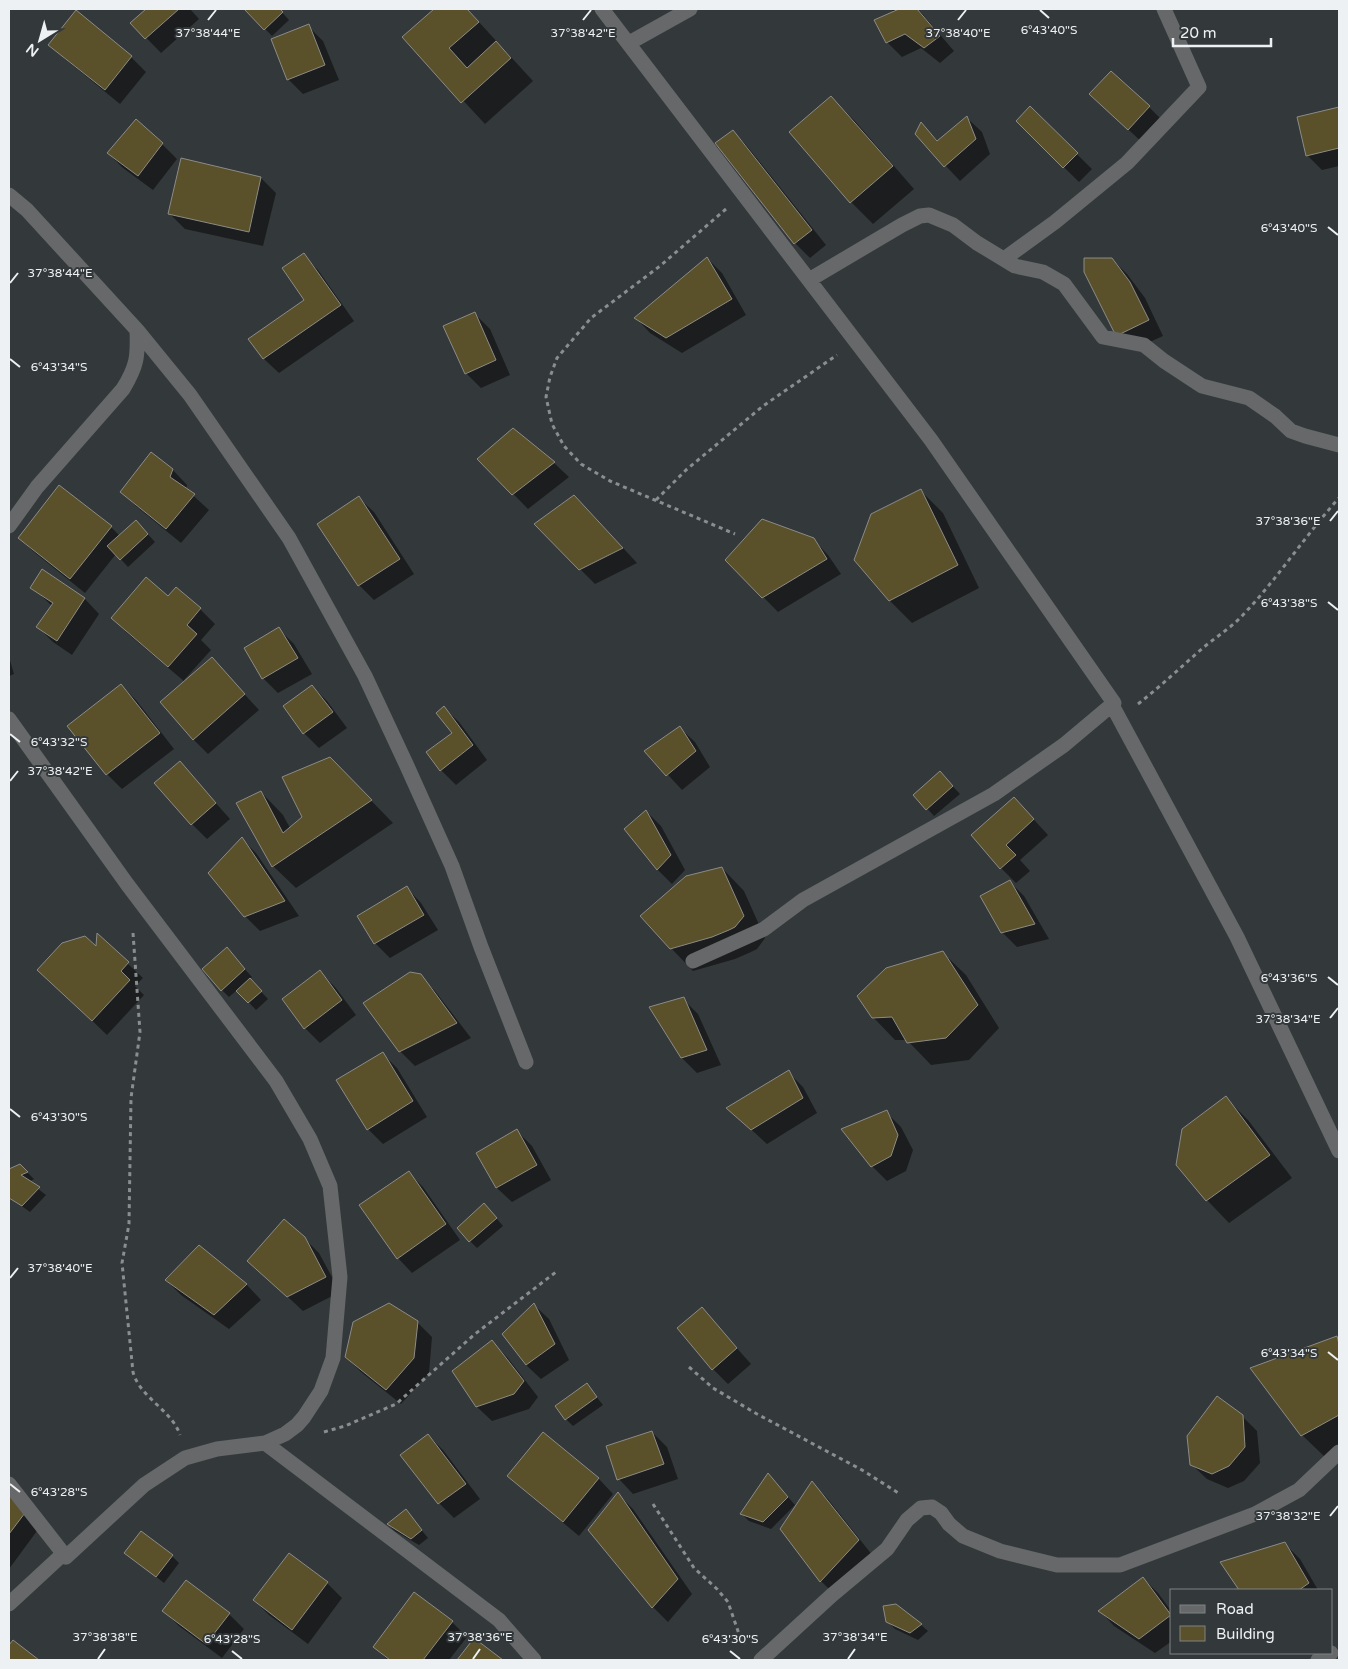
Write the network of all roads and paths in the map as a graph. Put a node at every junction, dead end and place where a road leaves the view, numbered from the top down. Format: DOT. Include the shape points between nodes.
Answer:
graph roads {
  1 [pos="602,9"];
  2 [pos="690,9"];
  3 [pos="1164,9"];
  4 [pos="628,43"];
  5 [pos="743,194"];
  6 [pos="9,195"];
  7 [pos="1004,259"];
  8 [pos="809,280"];
  9 [pos="136,330"];
  10 [pos="856,342"];
  11 [pos="1339,445"];
  12 [pos="1339,498"];
  13 [pos="656,500"];
  14 [pos="9,526"];
  15 [pos="735,534"];
  16 [pos="1114,703"];
  17 [pos="1119,718"];
  18 [pos="9,719"];
  19 [pos="132,926"];
  20 [pos="693,961"];
  21 [pos="526,1062"];
  22 [pos="1339,1151"];
  23 [pos="556,1272"];
  24 [pos="689,1367"];
  25 [pos="285,1434"];
  26 [pos="265,1443"];
  27 [pos="1339,1452"];
  28 [pos="185,1458"];
  29 [pos="9,1484"];
  30 [pos="653,1504"];
  31 [pos="921,1508"];
  32 [pos="66,1557"];
  33 [pos="9,1604"];
  34 [pos="746,1645"];
  35 [pos="1330,1654"];
  36 [pos="534,1660"];
  37 [pos="761,1660"];
  38 [pos="1318,1660"];
  1 -- 4 [label="street"];
  2 -- 4 [label="street"];
  3 -- 7 [label="street" via="1199,87 1127,163"];
  4 -- 5 [label="street"];
  5 -- 8 [label="street"];
  5 -- 13 [label="path" via="660,266 591,318 557,358 550,377 546,397 552,424 564,446 581,464 610,481"];
  6 -- 9 [label="street" via="27,210"];
  7 -- 8 [label="street" via="953,225 929,215 902,225"];
  7 -- 11 [label="street" via="1015,266 1043,272 1064,284 1103,337 1144,345 1202,386 1249,398 1291,430"];
  8 -- 10 [label="street"];
  9 -- 14 [label="street" via="138,356 123,389 37,487"];
  9 -- 21 [label="street" via="190,394 288,538 364,676 452,866"];
  10 -- 13 [label="path" via="763,406 686,470"];
  10 -- 16 [label="street" via="931,440"];
  12 -- 17 [label="path" via="1239,619"];
  13 -- 15 [label="path"];
  16 -- 17 [label="street" via="1112,705"];
  16 -- 20 [label="street" via="1064,746 994,794 804,900 764,928"];
  17 -- 22 [label="street" via="1237,937"];
  18 -- 25 [label="street" via="127,884 276,1081 310,1139 330,1186 340,1277 333,1358 321,1391 300,1421"];
  19 -- 28 [label="path" via="140,1032 131,1098 129,1224 122,1263 136,1382 178,1430"];
  23 -- 25 [label="path" via="474,1334 396,1404 346,1426 307,1437"];
  24 -- 31 [label="path" via="713,1388 862,1470"];
  25 -- 26 [label="street"];
  26 -- 28 [label="street" via="217,1449"];
  26 -- 36 [label="street" via="499,1620"];
  27 -- 31 [label="street" via="1299,1490 1255,1514 1120,1565 1057,1565 1000,1551 963,1536 932,1507"];
  28 -- 32 [label="street" via="144,1485"];
  29 -- 32 [label="street"];
  30 -- 34 [label="path" via="694,1568 728,1602"];
  31 -- 37 [label="street" via="907,1520 887,1548"];
  32 -- 33 [label="street" via="62,1555"];
  35 -- 38 [label="street"];
}
